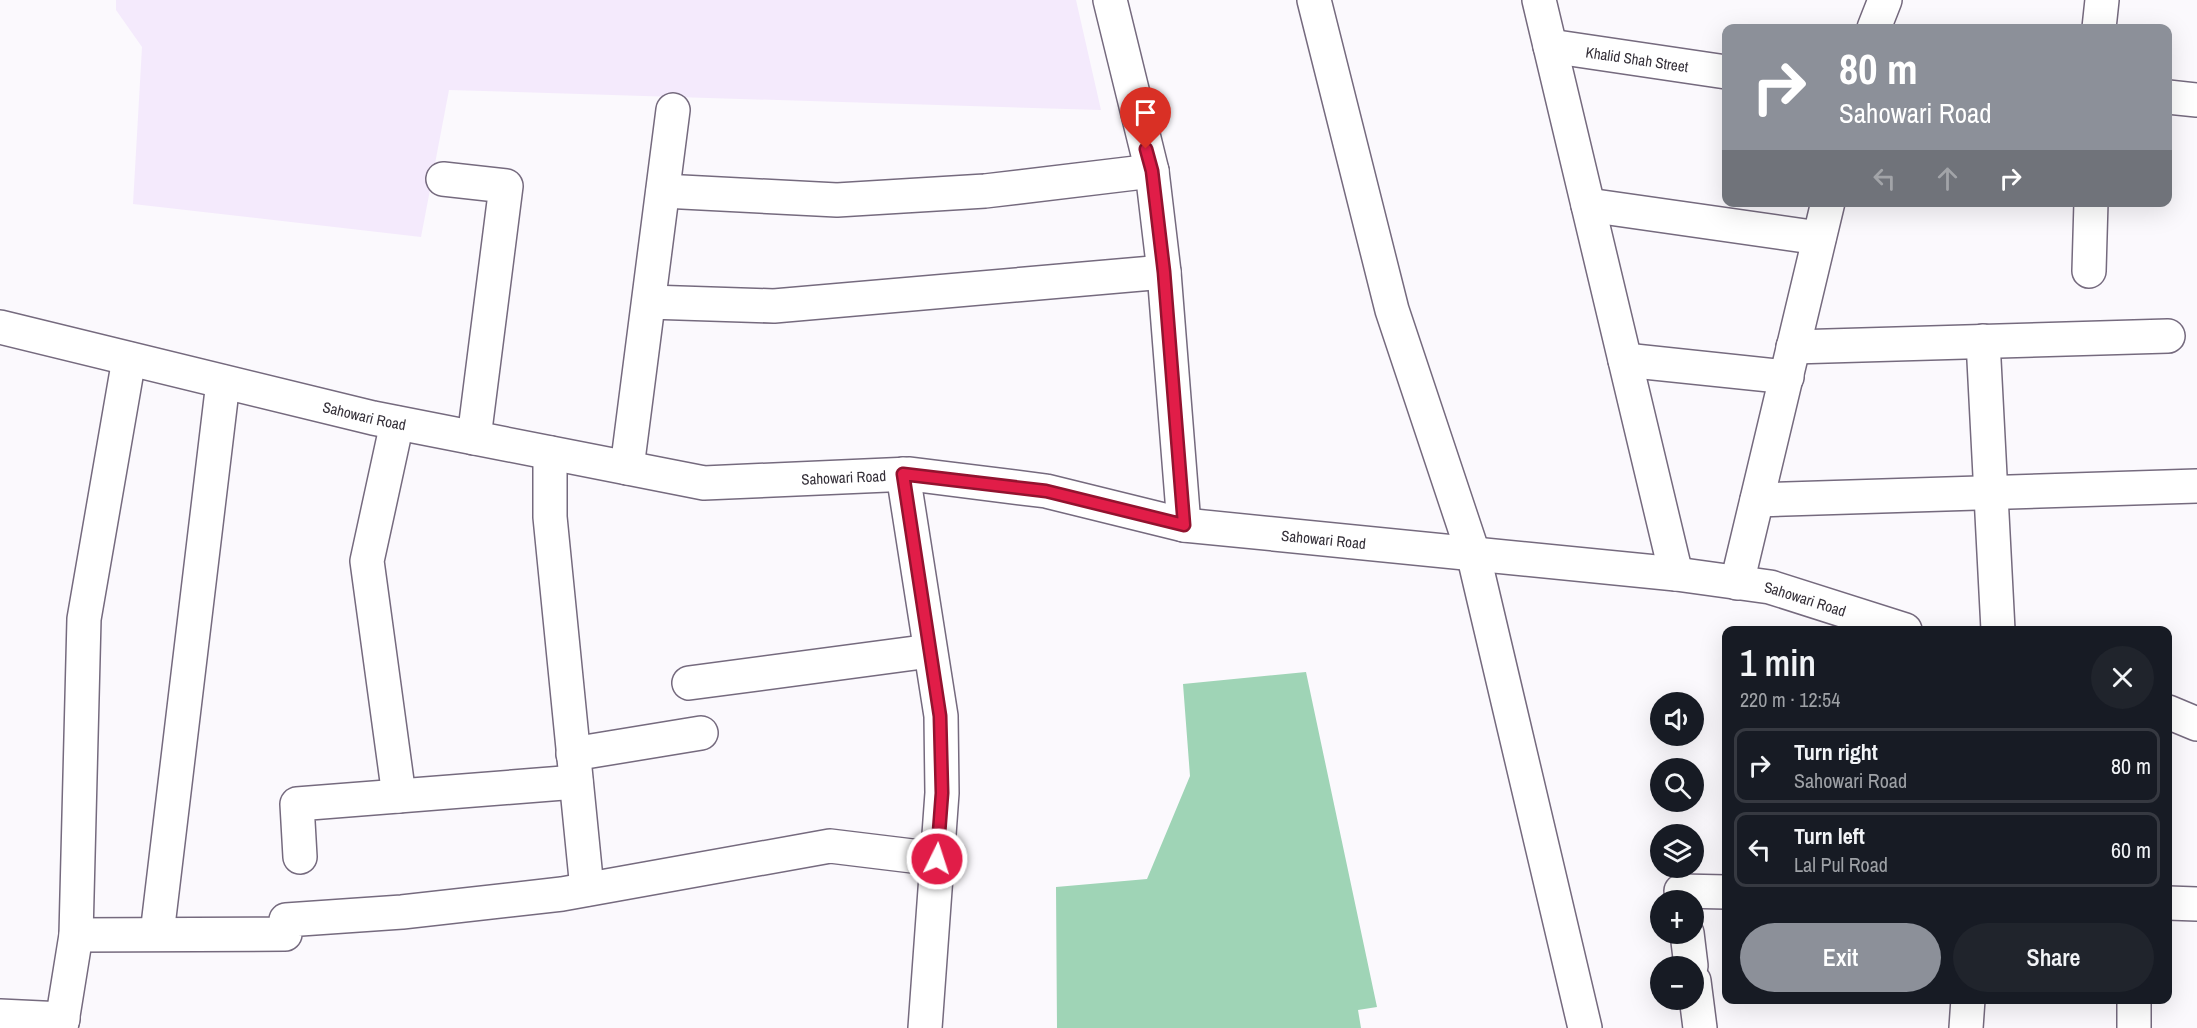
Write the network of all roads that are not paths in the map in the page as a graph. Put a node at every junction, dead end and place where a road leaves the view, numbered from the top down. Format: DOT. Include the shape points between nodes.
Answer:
graph roads {
  1 [pos="1110,0"];
  2 [pos="1314,0"];
  3 [pos="1539,0"];
  4 [pos="1885,0"];
  5 [pos="2102,0"];
  6 [pos="1876,24"];
  7 [pos="2100,24"];
  8 [pos="1550,46"];
  9 [pos="1722,71"];
  10 [pos="2172,97"];
  11 [pos="2197,100"];
  12 [pos="674,110"];
  13 [pos="1152,171"];
  14 [pos="443,179"];
  15 [pos="663,191"];
  16 [pos="1588,205"];
  17 [pos="1827,207"];
  18 [pos="2091,207"];
  19 [pos="1819,238"];
  20 [pos="2089,270"];
  21 [pos="1164,272"];
  22 [pos="649,302"];
  23 [pos="0,327"];
  24 [pos="2168,336"];
  25 [pos="1983,341"];
  26 [pos="129,359"];
  27 [pos="1625,360"];
  28 [pos="1790,362"];
  29 [pos="223,382"];
  30 [pos="397,423"];
  31 [pos="474,438"];
  32 [pos="550,453"];
  33 [pos="627,468"];
  34 [pos="903,474"];
  35 [pos="2197,486"];
  36 [pos="1991,492"];
  37 [pos="1757,500"];
  38 [pos="1184,525"];
  39 [pos="1473,553"];
  40 [pos="1677,574"];
  41 [pos="1737,582"];
  42 [pos="1892,626"];
  43 [pos="1998,626"];
  44 [pos="930,651"];
  45 [pos="689,683"];
  46 [pos="2172,714"];
  47 [pos="2197,724"];
  48 [pos="700,732"];
  49 [pos="574,768"];
  50 [pos="399,796"];
  51 [pos="300,856"];
  52 [pos="937,859"];
  53 [pos="1679,886"];
  54 [pos="586,890"];
  55 [pos="1722,891"];
  56 [pos="2172,903"];
  57 [pos="2197,904"];
  58 [pos="157,934"];
  59 [pos="76,935"];
  60 [pos="1968,1004"];
  61 [pos="2134,1004"];
  62 [pos="1698,1010"];
  63 [pos="0,1016"];
  64 [pos="62,1023"];
  65 [pos="926,1028"];
  66 [pos="1585,1028"];
  67 [pos="1700,1028"];
  68 [pos="1966,1028"];
  69 [pos="2134,1028"];
  1 -- 13 [label="street"];
  2 -- 39 [label="street" via="1392,310"];
  3 -- 8 [label="street"];
  4 -- 6 [label="street"];
  5 -- 7 [label="street"];
  8 -- 9 [label="street, Khalid Shah Street"];
  8 -- 16 [label="street"];
  10 -- 11 [label="street"];
  12 -- 15 [label="street"];
  13 -- 15 [label="street" via="985,190 837,200"];
  13 -- 21 [label="street"];
  14 -- 31 [label="street" via="506,186"];
  15 -- 22 [label="street"];
  16 -- 19 [label="street"];
  16 -- 27 [label="street"];
  17 -- 19 [label="street"];
  18 -- 20 [label="street"];
  19 -- 28 [label="street"];
  21 -- 22 [label="street" via="774,306"];
  21 -- 38 [label="street"];
  22 -- 33 [label="street"];
  23 -- 26 [label="street, Sahowari Road"];
  24 -- 25 [label="street"];
  25 -- 28 [label="street"];
  25 -- 36 [label="street"];
  26 -- 29 [label="street, Sahowari Road"];
  26 -- 59 [label="street" via="84,619"];
  27 -- 28 [label="street"];
  27 -- 40 [label="street"];
  28 -- 37 [label="street"];
  29 -- 30 [label="street, Sahowari Road"];
  29 -- 58 [label="street"];
  30 -- 31 [label="street, Sahowari Road"];
  30 -- 50 [label="street" via="367,561"];
  31 -- 32 [label="street, Sahowari Road"];
  32 -- 33 [label="street, Sahowari Road"];
  32 -- 49 [label="street" via="550,517"];
  33 -- 34 [label="street, Sahowari Road" via="704,483"];
  34 -- 38 [label="street, Sahowari Road" via="1046,491"];
  34 -- 44 [label="street"];
  35 -- 36 [label="street"];
  36 -- 37 [label="street"];
  36 -- 43 [label="street"];
  37 -- 41 [label="street"];
  38 -- 39 [label="street, Sahowari Road"];
  39 -- 40 [label="street, Sahowari Road"];
  39 -- 66 [label="street"];
  40 -- 41 [label="street, Sahowari Road"];
  41 -- 42 [label="street, Sahowari Road" via="1770,587"];
  44 -- 45 [label="street"];
  44 -- 52 [label="street" via="940,716 942,793"];
  46 -- 47 [label="street"];
  48 -- 49 [label="street"];
  49 -- 50 [label="street"];
  49 -- 54 [label="street"];
  50 -- 51 [label="street" via="297,804"];
  52 -- 54 [label="street" via="830,846"];
  52 -- 65 [label="street"];
  53 -- 55 [label="street"];
  54 -- 58 [label="street" via="402,912 286,920 285,934"];
  56 -- 57 [label="street"];
  58 -- 59 [label="street"];
  59 -- 64 [label="street"];
  60 -- 68 [label="street"];
  61 -- 69 [label="street"];
  62 -- 67 [label="street"];
  63 -- 64 [label="street"];
}
